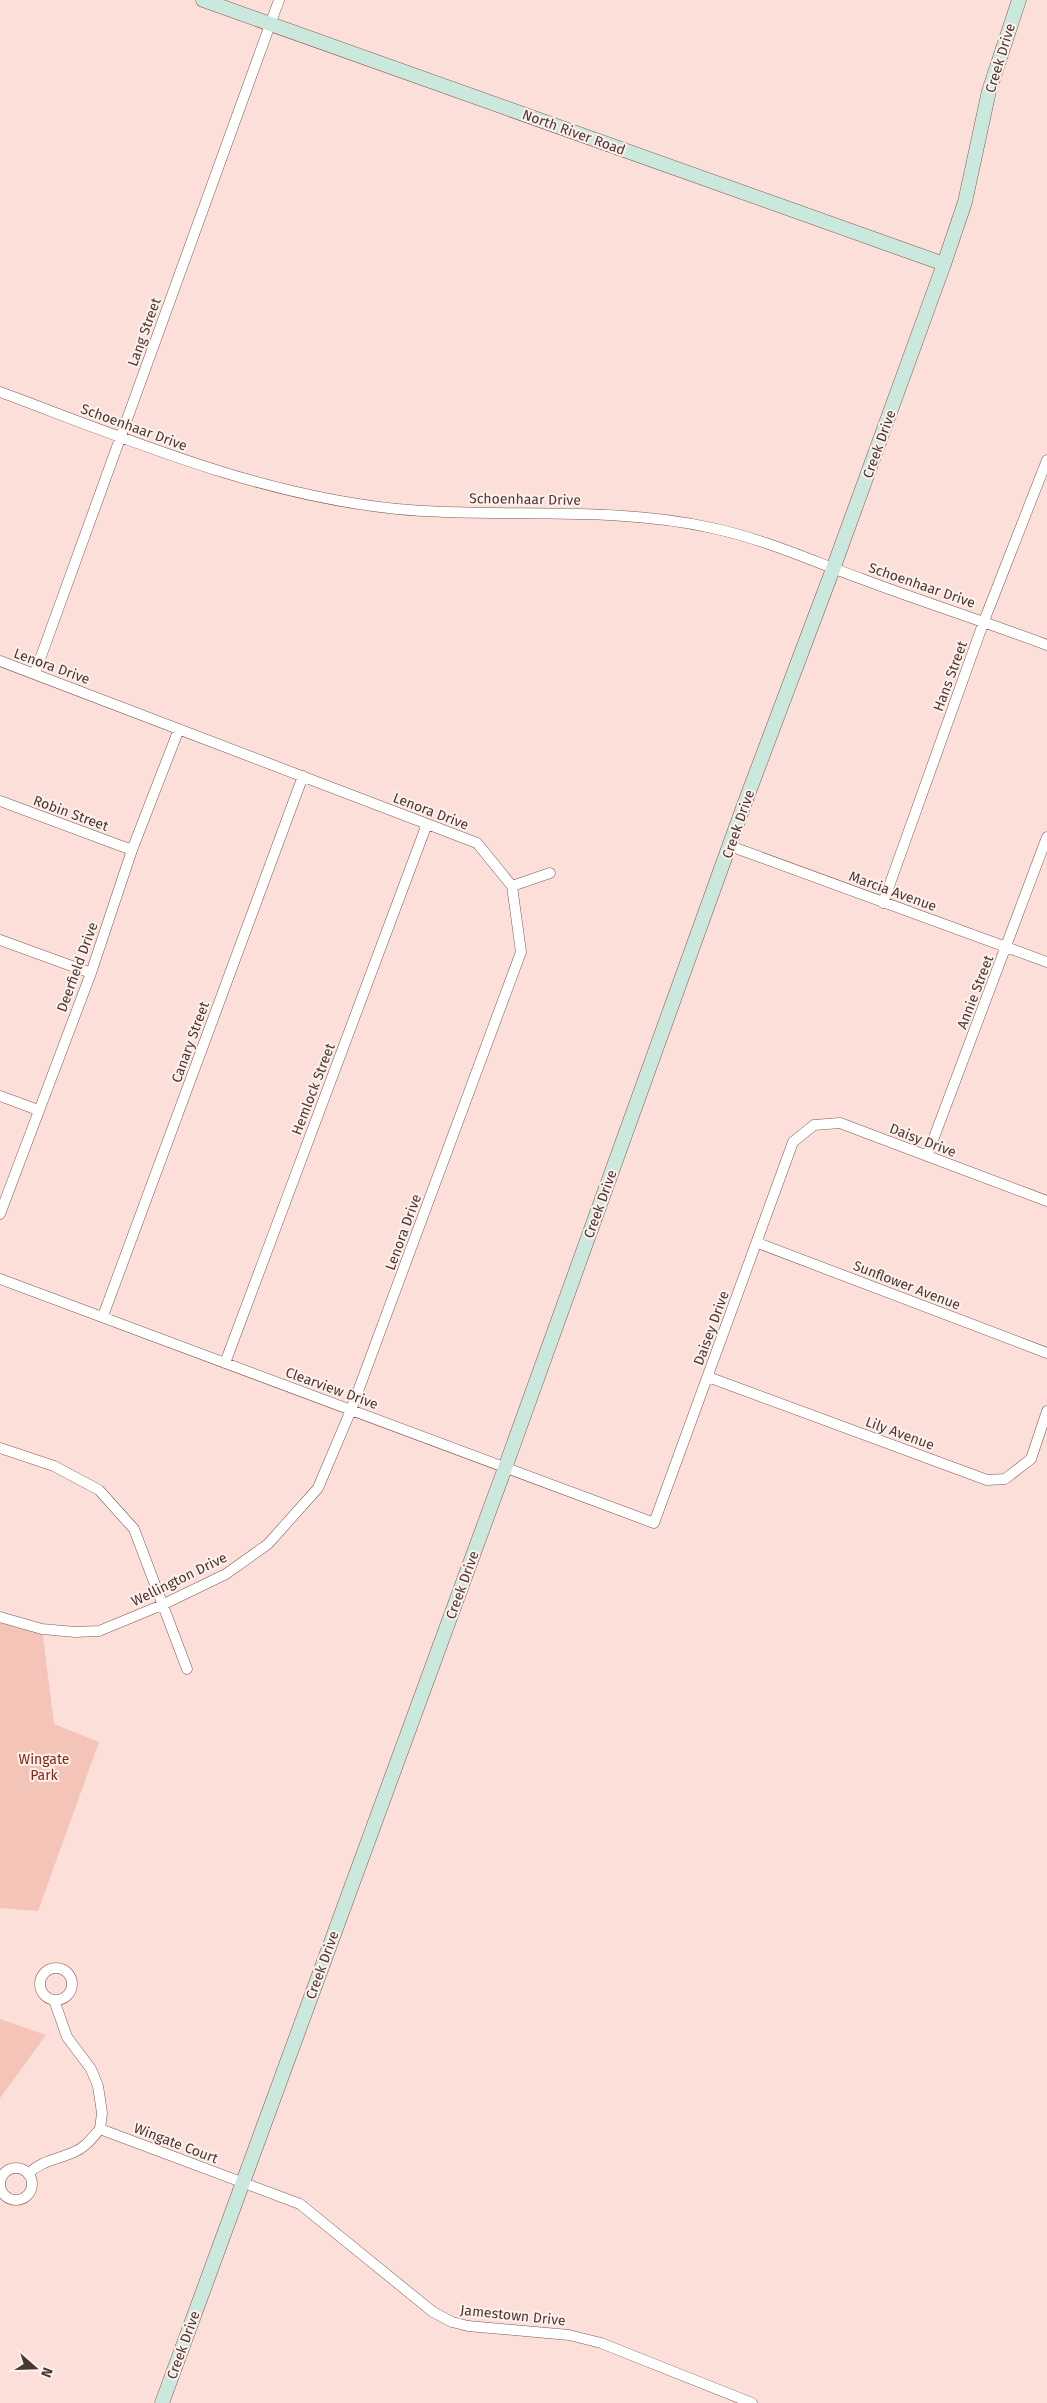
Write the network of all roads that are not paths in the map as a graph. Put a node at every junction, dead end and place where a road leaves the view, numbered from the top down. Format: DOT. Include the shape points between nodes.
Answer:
graph roads {
  1 [pos="203,0"];
  2 [pos="279,0"];
  3 [pos="1019,0"];
  4 [pos="271,23"];
  5 [pos="944,264"];
  6 [pos="0,392"];
  7 [pos="121,437"];
  8 [pos="1047,460"];
  9 [pos="833,569"];
  10 [pos="984,622"];
  11 [pos="1047,645"];
  12 [pos="0,661"];
  13 [pos="35,674"];
  14 [pos="179,729"];
  15 [pos="303,776"];
  16 [pos="0,801"];
  17 [pos="427,824"];
  18 [pos="1047,837"];
  19 [pos="730,846"];
  20 [pos="132,850"];
  21 [pos="550,873"];
  22 [pos="512,886"];
  23 [pos="883,902"];
  24 [pos="0,940"];
  25 [pos="1007,947"];
  26 [pos="1047,962"];
  27 [pos="92,973"];
  28 [pos="0,1096"];
  29 [pos="38,1110"];
  30 [pos="793,1142"];
  31 [pos="927,1156"];
  32 [pos="1047,1201"];
  33 [pos="0,1214"];
  34 [pos="758,1243"];
  35 [pos="0,1279"];
  36 [pos="103,1316"];
  37 [pos="1047,1353"];
  38 [pos="224,1363"];
  39 [pos="708,1377"];
  40 [pos="351,1410"];
  41 [pos="1047,1411"];
  42 [pos="0,1448"];
  43 [pos="505,1468"];
  44 [pos="654,1523"];
  45 [pos="162,1605"];
  46 [pos="0,1617"];
  47 [pos="187,1669"];
  48 [pos="54,2000"];
  49 [pos="100,2129"];
  50 [pos="28,2174"];
  51 [pos="243,2182"];
  52 [pos="162,2403"];
  53 [pos="752,2403"];
  1 -- 4 [label="street, North River Road"];
  2 -- 4 [label="street, Lang Street"];
  3 -- 5 [label="street, Creek Drive" via="989,91 965,202"];
  4 -- 5 [label="street, North River Road"];
  4 -- 7 [label="street, Lang Street"];
  5 -- 9 [label="street, Creek Drive"];
  6 -- 7 [label="street, Schoenhaar Drive"];
  7 -- 9 [label="street, Schoenhaar Drive" via="257,484 336,501 421,511 617,514 665,520 712,528 775,545"];
  7 -- 13 [label="street, Lang Street"];
  8 -- 10 [label="street, Hans Street"];
  9 -- 10 [label="street, Schoenhaar Drive"];
  9 -- 19 [label="street, Creek Drive"];
  10 -- 11 [label="street, Schoenhaar Drive"];
  10 -- 23 [label="street, Hans Street"];
  12 -- 13 [label="street, Lenora Drive"];
  13 -- 14 [label="street, Lenora Drive"];
  14 -- 15 [label="street, Lenora Drive"];
  14 -- 20 [label="street, Deerfield Drive"];
  15 -- 17 [label="street, Lenora Drive"];
  15 -- 36 [label="street, Canary Street"];
  16 -- 20 [label="street, Robin Street"];
  17 -- 22 [label="street, Lenora Drive" via="477,843"];
  17 -- 38 [label="street, Hemlock Street"];
  18 -- 25 [label="street, Annie Street"];
  19 -- 23 [label="street, Marcia Avenue"];
  19 -- 43 [label="street, Creek Drive"];
  20 -- 27 [label="street, Deerfield Drive"];
  21 -- 22 [label="street"];
  22 -- 40 [label="street, Lenora Drive" via="520,952"];
  23 -- 25 [label="street, Marcia Avenue"];
  24 -- 27 [label="street"];
  25 -- 26 [label="street, Marcia Avenue"];
  25 -- 31 [label="street, Annie Street"];
  27 -- 29 [label="street, Deerfield Drive"];
  28 -- 29 [label="street"];
  29 -- 33 [label="street, Deerfield Drive"];
  30 -- 31 [label="street, Daisy Drive" via="814,1125 840,1123"];
  30 -- 34 [label="street, Daisey Drive"];
  31 -- 32 [label="street, Daisy Drive"];
  34 -- 37 [label="street, Sunflower Avenue"];
  34 -- 39 [label="street, Daisey Drive"];
  35 -- 36 [label="street, Clearview Drive"];
  36 -- 38 [label="street, Clearview Drive"];
  38 -- 40 [label="street, Clearview Drive"];
  39 -- 41 [label="street, Lily Avenue" via="986,1480 1005,1479 1031,1459"];
  39 -- 44 [label="street, Daisey Drive"];
  40 -- 43 [label="street, Clearview Drive"];
  40 -- 45 [label="street, Wellington Drive" via="318,1488 268,1544 226,1574"];
  42 -- 45 [label="street" via="54,1466 99,1490 134,1529"];
  43 -- 44 [label="street, Clearview Drive"];
  43 -- 51 [label="street, Creek Drive"];
  45 -- 46 [label="street, Wellington Drive" via="99,1631 42,1629"];
  45 -- 47 [label="street"];
  48 -- 49 [label="street" via="67,2037 91,2068 98,2086 102,2113"];
  49 -- 50 [label="street" via="75,2152 38,2165"];
  49 -- 51 [label="street, Wingate Court"];
  51 -- 52 [label="street, Creek Drive"];
  51 -- 53 [label="street, Jamestown Drive" via="300,2204 433,2312 452,2322 569,2335 593,2341"];
}
